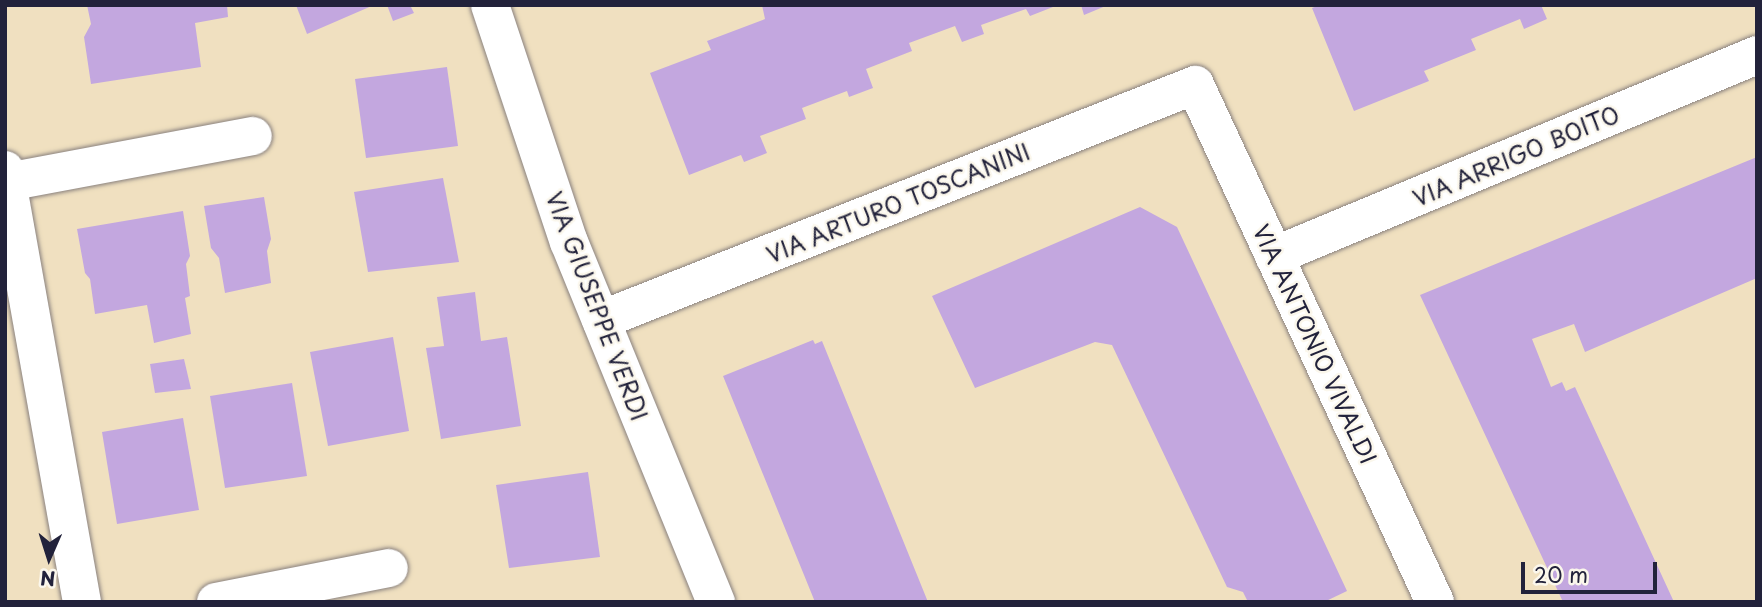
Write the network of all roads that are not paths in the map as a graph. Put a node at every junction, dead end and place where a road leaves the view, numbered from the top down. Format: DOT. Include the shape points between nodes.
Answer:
graph roads {
  1 [pos="490,5"];
  2 [pos="1757,55"];
  3 [pos="1195,85"];
  4 [pos="253,136"];
  5 [pos="6,176"];
  6 [pos="1274,257"];
  7 [pos="601,320"];
  8 [pos="389,568"];
  9 [pos="82,602"];
  10 [pos="216,602"];
  11 [pos="716,602"];
  12 [pos="1436,602"];
  1 -- 7 [label="street, VIA GIUSEPPE VERDI" via="569,242"];
  2 -- 6 [label="street, VIA ARRIGO BOITO"];
  3 -- 6 [label="street, VIA ANTONIO VIVALDI"];
  3 -- 7 [label="street, VIA ARTURO TOSCANINI"];
  4 -- 5 [label="street"];
  5 -- 9 [label="street"];
  6 -- 12 [label="street, VIA ANTONIO VIVALDI"];
  7 -- 11 [label="street, VIA GIUSEPPE VERDI"];
  8 -- 10 [label="street"];
}
